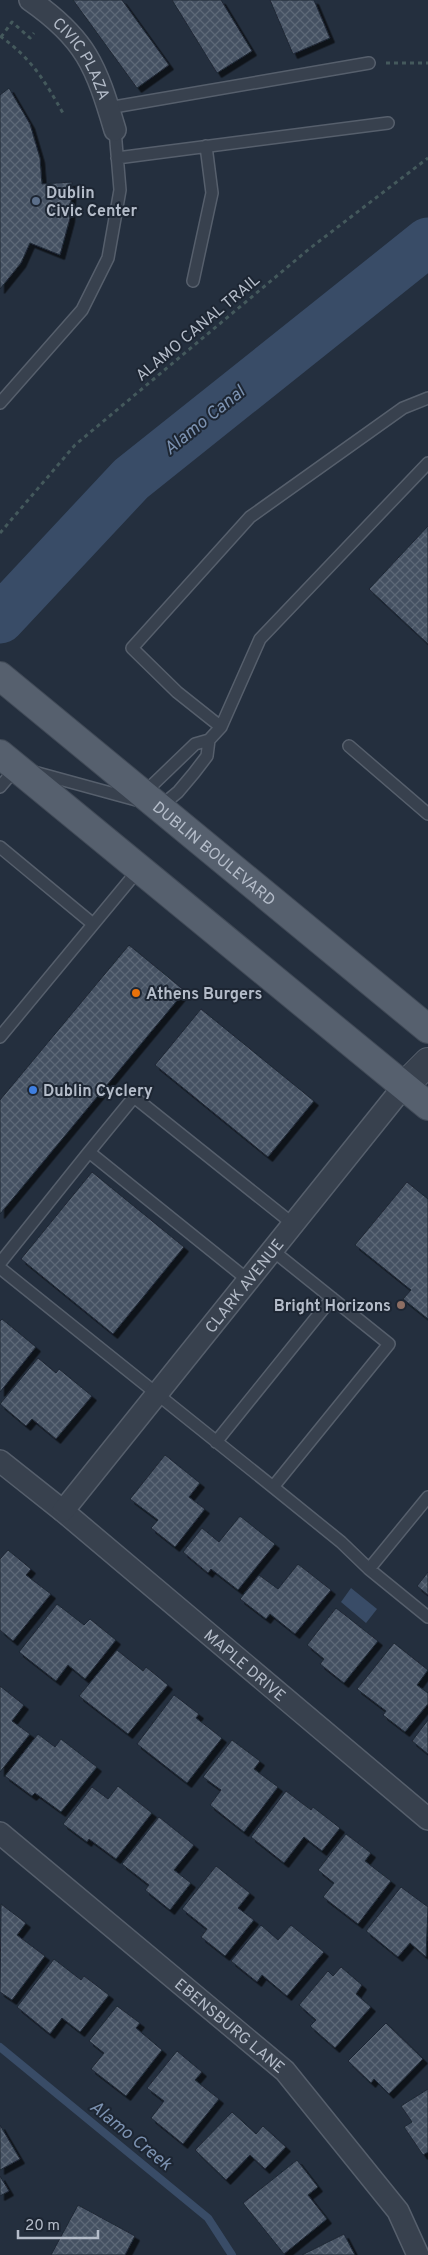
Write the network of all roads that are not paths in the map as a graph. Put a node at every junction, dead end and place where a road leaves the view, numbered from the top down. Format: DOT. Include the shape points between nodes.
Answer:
graph roads {
  1 [pos="30,0"];
  2 [pos="369,63"];
  3 [pos="108,108"];
  4 [pos="388,123"];
  5 [pos="115,130"];
  6 [pos="206,146"];
  7 [pos="117,158"];
  8 [pos="193,280"];
  9 [pos="428,398"];
  10 [pos="0,403"];
  11 [pos="428,463"];
  12 [pos="0,676"];
  13 [pos="221,727"];
  14 [pos="209,740"];
  15 [pos="349,746"];
  16 [pos="5,769"];
  17 [pos="151,801"];
  18 [pos="428,814"];
  19 [pos="0,848"];
  20 [pos="139,869"];
  21 [pos="93,924"];
  22 [pos="428,1029"];
  23 [pos="0,1037"];
  24 [pos="428,1062"];
  25 [pos="404,1086"];
  26 [pos="428,1106"];
  27 [pos="89,1152"];
  28 [pos="293,1224"];
  29 [pos="272,1250"];
  30 [pos="0,1263"];
  31 [pos="0,1268"];
  32 [pos="248,1280"];
  33 [pos="332,1298"];
  34 [pos="157,1394"];
  35 [pos="216,1442"];
  36 [pos="0,1461"];
  37 [pos="273,1487"];
  38 [pos="426,1503"];
  39 [pos="62,1512"];
  40 [pos="369,1569"];
  41 [pos="428,1617"];
  42 [pos="428,1819"];
  43 [pos="0,1833"];
  44 [pos="418,2255"];
  1 -- 3 [label="street, CIVIC PLAZA" via="52,15 87,54 98,75"];
  2 -- 3 [label="lane"];
  3 -- 5 [label="street, CIVIC PLAZA"];
  4 -- 6 [label="lane"];
  5 -- 7 [label="lane"];
  6 -- 7 [label="lane"];
  6 -- 8 [label="lane" via="212,193"];
  7 -- 10 [label="lane" via="120,190 108,258 82,310"];
  9 -- 13 [label="lane" via="403,408 250,517 132,648 177,692"];
  11 -- 13 [label="lane" via="260,639"];
  12 -- 17 [label="main road, DUBLIN BOULEVARD"];
  13 -- 14 [label="lane"];
  14 -- 17 [label="lane" via="195,744"];
  14 -- 17 [label="lane" via="207,756 178,792"];
  15 -- 18 [label="lane"];
  16 -- 17 [label="lane"];
  16 -- 20 [label="main road"];
  17 -- 22 [label="main road, DUBLIN BOULEVARD"];
  19 -- 21 [label="lane"];
  20 -- 21 [label="lane"];
  20 -- 25 [label="main road"];
  21 -- 23 [label="lane"];
  24 -- 25 [label="street, CLARK AVENUE"];
  25 -- 26 [label="main road"];
  25 -- 28 [label="street, CLARK AVENUE"];
  27 -- 28 [label="lane" via="134,1097"];
  27 -- 30 [label="lane"];
  27 -- 32 [label="lane"];
  28 -- 29 [label="street, CLARK AVENUE"];
  29 -- 32 [label="street, CLARK AVENUE"];
  29 -- 33 [label="lane"];
  31 -- 34 [label="lane"];
  32 -- 34 [label="street, CLARK AVENUE"];
  33 -- 35 [label="lane"];
  33 -- 37 [label="lane" via="389,1344"];
  34 -- 35 [label="lane"];
  34 -- 39 [label="street, CLARK AVENUE"];
  35 -- 37 [label="lane"];
  36 -- 39 [label="street"];
  37 -- 40 [label="lane"];
  38 -- 40 [label="lane"];
  39 -- 42 [label="street, MAPLE DRIVE"];
  40 -- 41 [label="lane"];
  43 -- 44 [label="street, EBENSBURG LANE" via="285,2071 398,2211"];
}
